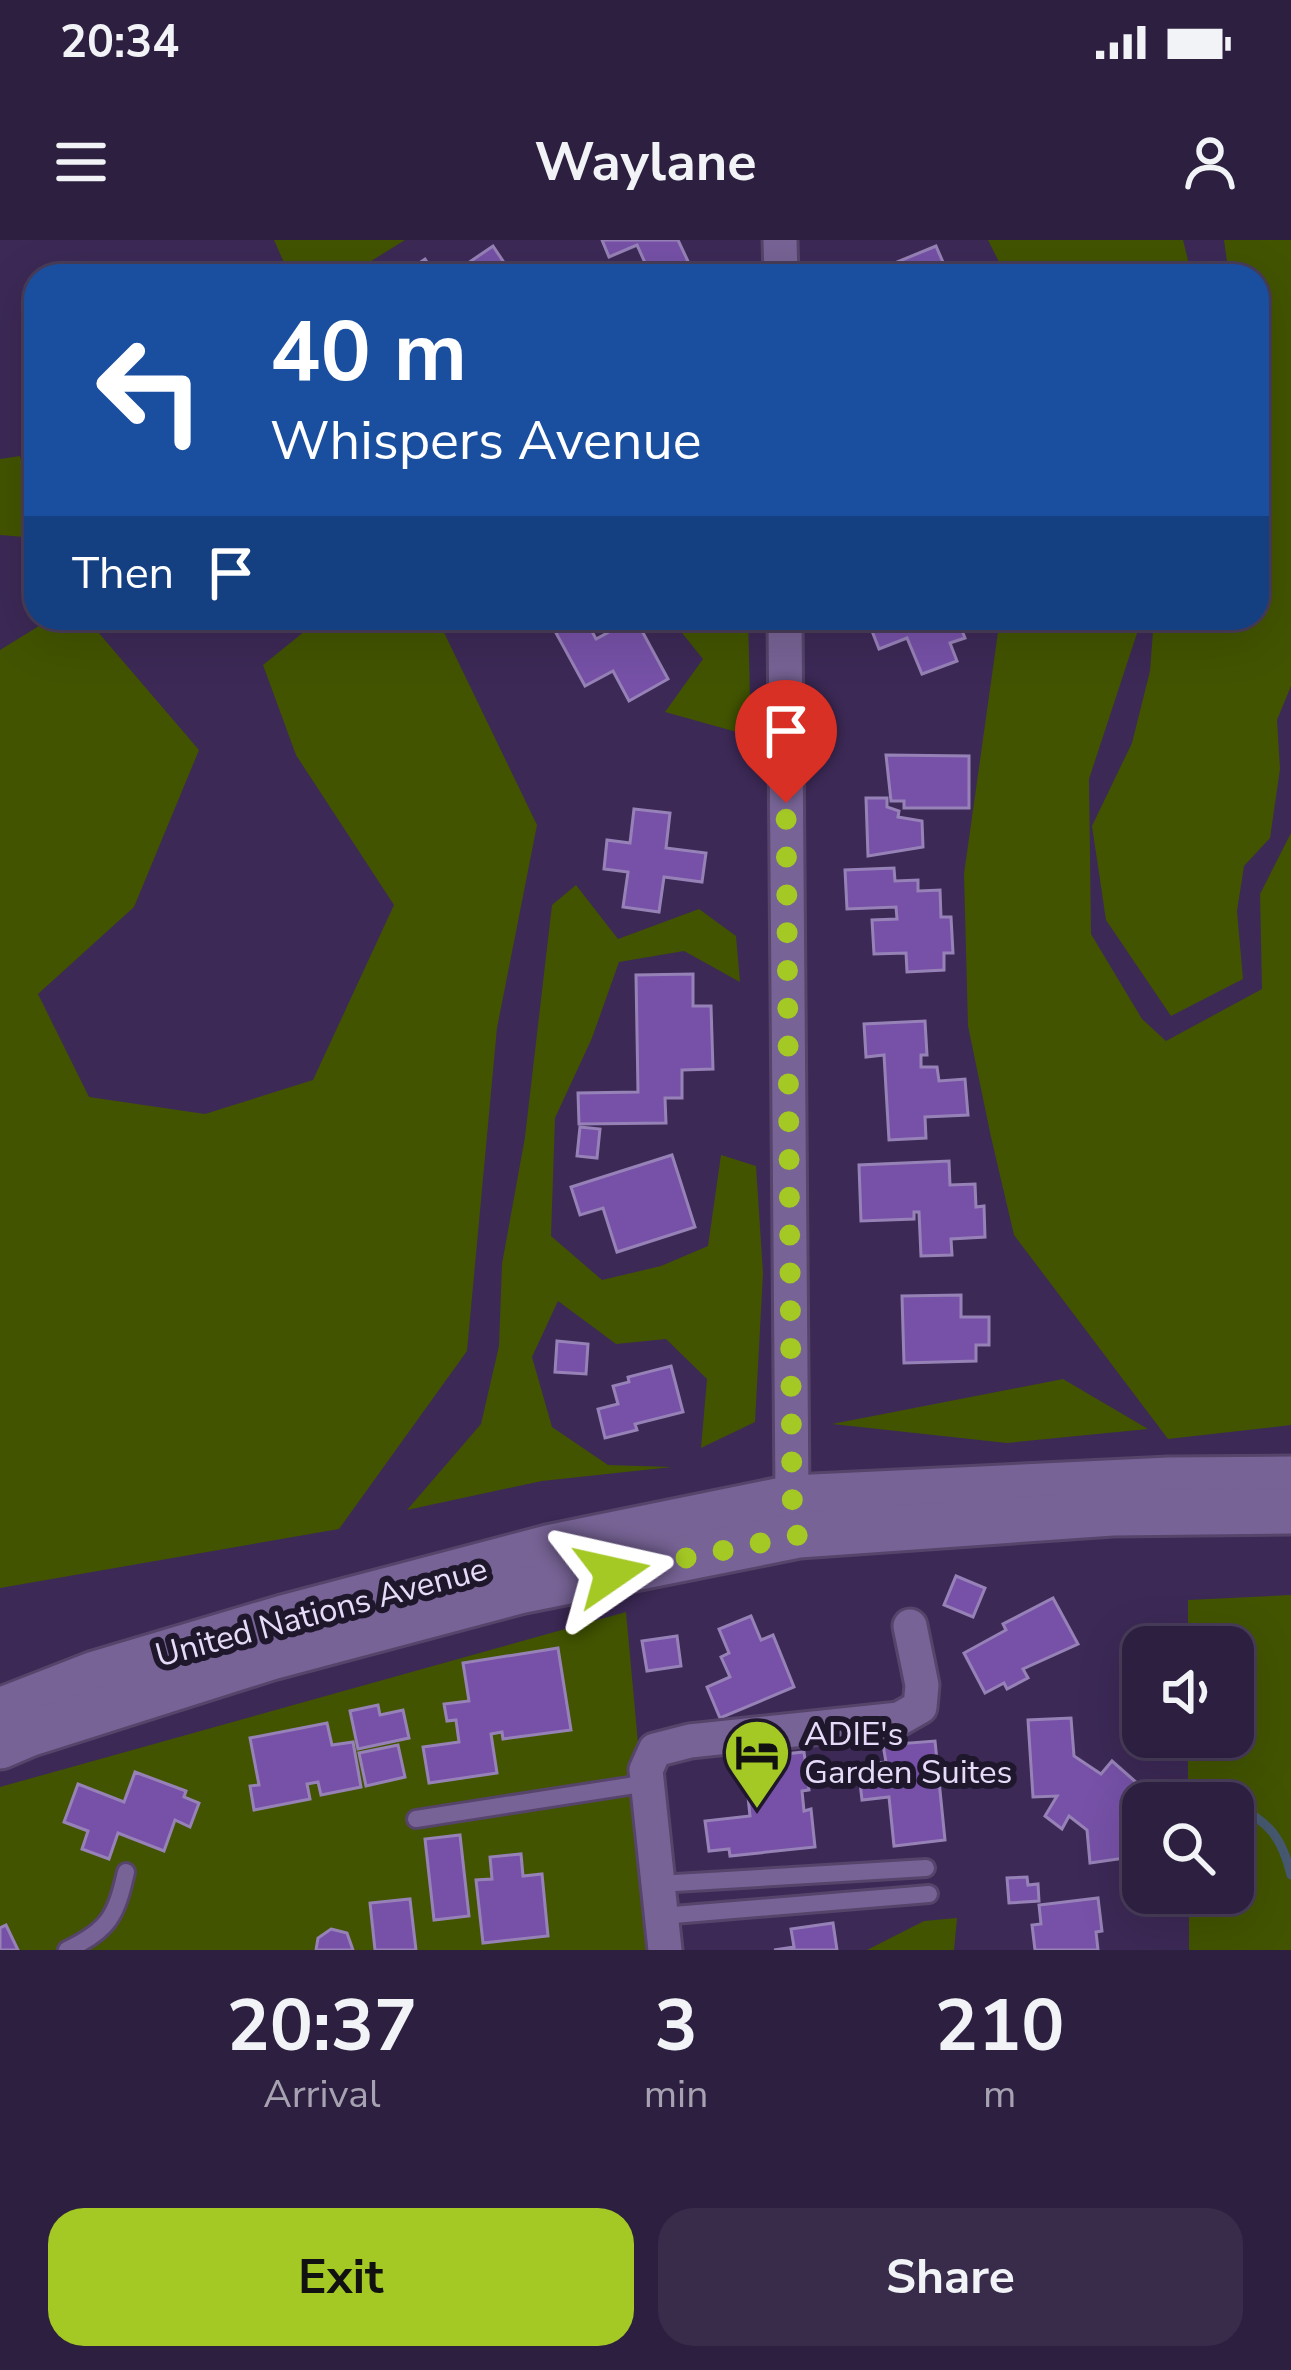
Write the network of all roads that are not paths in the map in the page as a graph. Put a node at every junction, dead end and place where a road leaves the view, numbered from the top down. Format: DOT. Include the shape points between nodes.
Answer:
graph roads {
  1 [pos="784,630"];
  2 [pos="1291,1479"];
  3 [pos="1291,1511"];
  4 [pos="795,1517"];
  5 [pos="910,1625"];
  6 [pos="0,1711"];
  7 [pos="0,1746"];
  8 [pos="648,1783"];
  9 [pos="416,1819"];
  10 [pos="926,1868"];
  11 [pos="126,1872"];
  12 [pos="929,1894"];
  13 [pos="660,1900"];
  14 [pos="67,1950"];
  15 [pos="665,1950"];
  1 -- 4 [label="street"];
  2 -- 4 [label="street, United Nations Avenue" via="1168,1480"];
  3 -- 4 [label="street, United Nations Avenue"];
  4 -- 6 [label="street, United Nations Avenue" via="552,1547 283,1618"];
  4 -- 7 [label="street, United Nations Avenue" via="271,1658"];
  5 -- 8 [label="street" via="920,1707 899,1719 655,1750"];
  8 -- 9 [label="lane"];
  8 -- 13 [label="street"];
  10 -- 13 [label="lane"];
  11 -- 14 [label="lane" via="104,1929"];
  12 -- 13 [label="lane"];
  13 -- 15 [label="street"];
}
